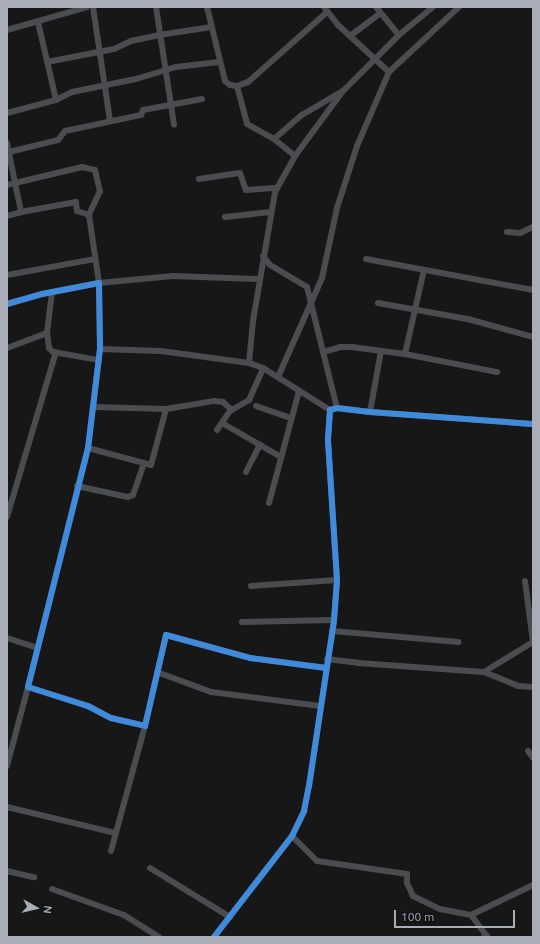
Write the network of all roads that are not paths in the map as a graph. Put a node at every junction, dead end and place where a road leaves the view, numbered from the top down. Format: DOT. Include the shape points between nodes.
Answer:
graph roads {
  1 [pos="88,7"];
  2 [pos="93,7"];
  3 [pos="156,7"];
  4 [pos="207,7"];
  5 [pos="376,7"];
  6 [pos="432,7"];
  7 [pos="459,7"];
  8 [pos="326,10"];
  9 [pos="380,13"];
  10 [pos="38,22"];
  11 [pos="211,27"];
  12 [pos="7,30"];
  13 [pos="159,35"];
  14 [pos="399,35"];
  15 [pos="350,36"];
  16 [pos="99,52"];
  17 [pos="376,61"];
  18 [pos="47,62"];
  19 [pos="219,62"];
  20 [pos="165,70"];
  21 [pos="389,72"];
  22 [pos="105,85"];
  23 [pos="237,86"];
  24 [pos="343,91"];
  25 [pos="202,99"];
  26 [pos="56,100"];
  27 [pos="170,104"];
  28 [pos="7,114"];
  29 [pos="110,122"];
  30 [pos="174,125"];
  31 [pos="274,139"];
  32 [pos="8,146"];
  33 [pos="295,156"];
  34 [pos="199,179"];
  35 [pos="14,183"];
  36 [pos="7,185"];
  37 [pos="277,188"];
  38 [pos="21,212"];
  39 [pos="270,212"];
  40 [pos="89,215"];
  41 [pos="7,216"];
  42 [pos="225,217"];
  43 [pos="533,227"];
  44 [pos="507,232"];
  45 [pos="263,256"];
  46 [pos="95,259"];
  47 [pos="366,259"];
  48 [pos="424,270"];
  49 [pos="7,275"];
  50 [pos="259,279"];
  51 [pos="99,283"];
  52 [pos="533,290"];
  53 [pos="52,292"];
  54 [pos="311,297"];
  55 [pos="378,303"];
  56 [pos="7,304"];
  57 [pos="415,310"];
  58 [pos="47,333"];
  59 [pos="533,337"];
  60 [pos="7,348"];
  61 [pos="100,348"];
  62 [pos="381,351"];
  63 [pos="56,352"];
  64 [pos="323,352"];
  65 [pos="405,354"];
  66 [pos="98,360"];
  67 [pos="249,363"];
  68 [pos="263,368"];
  69 [pos="497,372"];
  70 [pos="278,377"];
  71 [pos="299,391"];
  72 [pos="256,406"];
  73 [pos="94,407"];
  74 [pos="340,408"];
  75 [pos="166,409"];
  76 [pos="232,410"];
  77 [pos="330,410"];
  78 [pos="370,412"];
  79 [pos="291,418"];
  80 [pos="222,423"];
  81 [pos="533,424"];
  82 [pos="217,430"];
  83 [pos="260,444"];
  84 [pos="88,448"];
  85 [pos="281,457"];
  86 [pos="144,463"];
  87 [pos="246,472"];
  88 [pos="77,486"];
  89 [pos="269,503"];
  90 [pos="7,517"];
  91 [pos="337,580"];
  92 [pos="525,580"];
  93 [pos="251,586"];
  94 [pos="334,620"];
  95 [pos="242,622"];
  96 [pos="335,632"];
  97 [pos="7,638"];
  98 [pos="460,642"];
  99 [pos="533,642"];
  100 [pos="37,648"];
  101 [pos="327,659"];
  102 [pos="326,668"];
  103 [pos="157,672"];
  104 [pos="484,672"];
  105 [pos="533,686"];
  106 [pos="28,687"];
  107 [pos="320,706"];
  108 [pos="145,726"];
  109 [pos="528,751"];
  110 [pos="533,758"];
  111 [pos="7,766"];
  112 [pos="7,807"];
  113 [pos="115,834"];
  114 [pos="293,838"];
  115 [pos="111,851"];
  116 [pos="150,868"];
  117 [pos="7,871"];
  118 [pos="34,877"];
  119 [pos="533,885"];
  120 [pos="52,889"];
  121 [pos="471,915"];
  122 [pos="230,917"];
  123 [pos="159,937"];
  124 [pos="214,937"];
  125 [pos="484,937"];
  1 -- 10 [label="street"];
  2 -- 16 [label="street"];
  3 -- 13 [label="street"];
  4 -- 11 [label="street"];
  5 -- 9 [label="street"];
  6 -- 14 [label="street"];
  7 -- 21 [label="street"];
  8 -- 15 [label="street"];
  8 -- 23 [label="street" via="248,82"];
  9 -- 14 [label="street"];
  9 -- 15 [label="street"];
  10 -- 12 [label="street"];
  10 -- 18 [label="street"];
  11 -- 13 [label="street"];
  11 -- 19 [label="street"];
  13 -- 16 [label="street"];
  13 -- 20 [label="street"];
  14 -- 17 [label="street"];
  15 -- 17 [label="street"];
  16 -- 18 [label="street"];
  16 -- 22 [label="street"];
  17 -- 21 [label="street"];
  17 -- 24 [label="street"];
  18 -- 26 [label="street"];
  19 -- 20 [label="street"];
  19 -- 23 [label="street" via="225,81"];
  20 -- 22 [label="street"];
  20 -- 27 [label="street"];
  21 -- 54 [label="street" via="354,153 337,208 322,278"];
  22 -- 26 [label="street" via="72,92"];
  22 -- 29 [label="street"];
  23 -- 31 [label="street" via="246,122"];
  24 -- 31 [label="street" via="302,115"];
  24 -- 33 [label="street"];
  25 -- 27 [label="street"];
  26 -- 28 [label="street"];
  27 -- 29 [label="street" via="143,110 141,115"];
  27 -- 30 [label="street"];
  29 -- 32 [label="street" via="65,131 58,140"];
  31 -- 33 [label="street"];
  32 -- 35 [label="street"];
  33 -- 37 [label="street"];
  34 -- 37 [label="street" via="240,173 246,190"];
  35 -- 36 [label="street"];
  35 -- 38 [label="street"];
  35 -- 40 [label="street" via="82,167 95,170 100,191"];
  37 -- 39 [label="street"];
  38 -- 40 [label="street" via="76,202 77,211"];
  38 -- 41 [label="street"];
  39 -- 42 [label="street"];
  39 -- 45 [label="street"];
  40 -- 46 [label="street"];
  43 -- 44 [label="street" via="520,233"];
  45 -- 50 [label="street"];
  45 -- 54 [label="street" via="270,265 307,287"];
  46 -- 49 [label="street"];
  46 -- 51 [label="street"];
  47 -- 48 [label="street"];
  48 -- 52 [label="street"];
  48 -- 57 [label="street"];
  50 -- 51 [label="street" via="172,276"];
  50 -- 67 [label="street"];
  51 -- 53 [label="street"];
  51 -- 61 [label="street"];
  53 -- 56 [label="street"];
  53 -- 58 [label="street"];
  54 -- 64 [label="street"];
  54 -- 70 [label="street"];
  55 -- 57 [label="street"];
  57 -- 59 [label="street" via="468,319"];
  57 -- 65 [label="street"];
  58 -- 60 [label="street"];
  58 -- 63 [label="street" via="49,348"];
  61 -- 66 [label="street"];
  61 -- 67 [label="street" via="161,351"];
  62 -- 64 [label="street" via="340,347"];
  62 -- 65 [label="street"];
  62 -- 78 [label="street"];
  63 -- 66 [label="street"];
  63 -- 90 [label="street"];
  64 -- 74 [label="street"];
  65 -- 69 [label="street"];
  66 -- 73 [label="street"];
  67 -- 68 [label="street"];
  68 -- 70 [label="street"];
  68 -- 76 [label="street" via="249,400"];
  70 -- 71 [label="street"];
  71 -- 77 [label="street"];
  71 -- 79 [label="street"];
  72 -- 79 [label="street"];
  73 -- 75 [label="street"];
  73 -- 84 [label="street"];
  74 -- 77 [label="street"];
  74 -- 78 [label="street"];
  75 -- 76 [label="street" via="214,401 223,402"];
  75 -- 86 [label="street" via="152,464"];
  76 -- 80 [label="street"];
  77 -- 91 [label="street" via="328,439"];
  78 -- 81 [label="street"];
  79 -- 85 [label="street"];
  80 -- 82 [label="street"];
  80 -- 83 [label="street"];
  83 -- 85 [label="street"];
  83 -- 87 [label="street"];
  84 -- 86 [label="street"];
  84 -- 88 [label="street"];
  85 -- 89 [label="street"];
  86 -- 88 [label="street" via="133,495"];
  88 -- 100 [label="street"];
  91 -- 93 [label="street"];
  91 -- 94 [label="street"];
  92 -- 99 [label="street"];
  94 -- 95 [label="street"];
  94 -- 96 [label="street"];
  96 -- 98 [label="street"];
  96 -- 101 [label="street"];
  97 -- 100 [label="street"];
  99 -- 104 [label="street"];
  100 -- 106 [label="street"];
  101 -- 102 [label="street"];
  101 -- 104 [label="street"];
  102 -- 103 [label="street" via="250,658 166,635"];
  102 -- 107 [label="street"];
  103 -- 107 [label="street" via="224,694"];
  103 -- 108 [label="street"];
  104 -- 105 [label="street" via="518,686"];
  106 -- 108 [label="street" via="88,706 111,718"];
  106 -- 111 [label="street"];
  107 -- 114 [label="street" via="304,812"];
  108 -- 113 [label="street"];
  109 -- 110 [label="street"];
  112 -- 113 [label="street"];
  113 -- 115 [label="street"];
  114 -- 121 [label="street" via="317,861 407,874 407,883 413,896 440,909"];
  114 -- 122 [label="street"];
  116 -- 122 [label="street"];
  117 -- 118 [label="street"];
  119 -- 121 [label="street"];
  120 -- 123 [label="street" via="124,915"];
  121 -- 125 [label="street" via="487,936"];
  122 -- 124 [label="street"];
}
